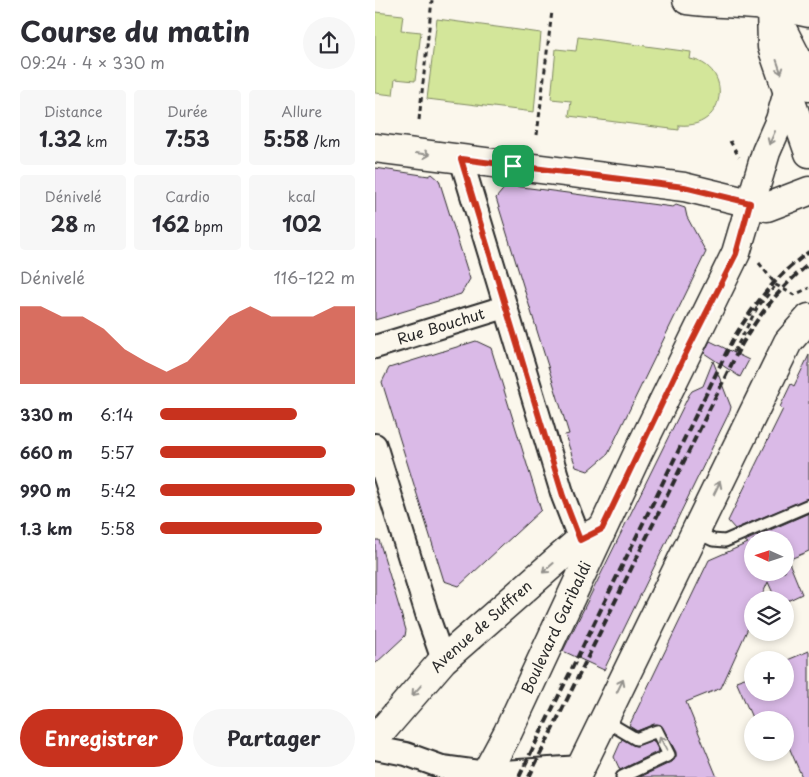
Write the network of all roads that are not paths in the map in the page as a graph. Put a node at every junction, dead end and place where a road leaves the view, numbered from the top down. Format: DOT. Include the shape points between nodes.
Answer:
graph roads {
  1 [pos="687,0"];
  2 [pos="769,3"];
  3 [pos="809,13"];
  4 [pos="798,90"];
  5 [pos="375,148"];
  6 [pos="809,153"];
  7 [pos="461,159"];
  8 [pos="809,191"];
  9 [pos="750,203"];
  10 [pos="505,307"];
  11 [pos="809,318"];
  12 [pos="375,347"];
  13 [pos="375,446"];
  14 [pos="809,505"];
  15 [pos="695,532"];
  16 [pos="591,534"];
  17 [pos="443,660"];
  18 [pos="604,720"];
  19 [pos="375,739"];
  20 [pos="375,748"];
  21 [pos="578,772"];
  22 [pos="485,775"];
  23 [pos="621,777"];
  1 -- 2 [label="main road" via="717,4"];
  2 -- 3 [label="main road"];
  2 -- 4 [label="main road" via="772,47"];
  4 -- 6 [label="main road"];
  4 -- 9 [label="main road, Boulevard Garibaldi, one-way" via="765,152"];
  5 -- 7 [label="main road, one-way"];
  7 -- 9 [label="main road" via="684,187"];
  7 -- 10 [label="street"];
  8 -- 9 [label="main road" via="767,207"];
  9 -- 16 [label="main road, Boulevard Garibaldi" via="736,254"];
  10 -- 12 [label="street, Rue Bouchut"];
  10 -- 16 [label="street" via="563,496"];
  15 -- 11 [label="main road, one-way" via="788,342"];
  13 -- 17 [label="street"];
  14 -- 15 [label="lane" via="725,541"];
  18 -- 15 [label="main road, one-way"];
  16 -- 17 [label="main road, Avenue de Suffren, one-way"];
  16 -- 22 [label="main road, Boulevard Garibaldi" via="508,732"];
  17 -- 19 [label="main road, Avenue de Suffren, one-way"];
  18 -- 21 [label="main road"];
  23 -- 18 [label="lane, one-way" via="669,755 657,731 636,739"];
  20 -- 22 [label="street"];
  21 -- 22 [label="street"];
}
